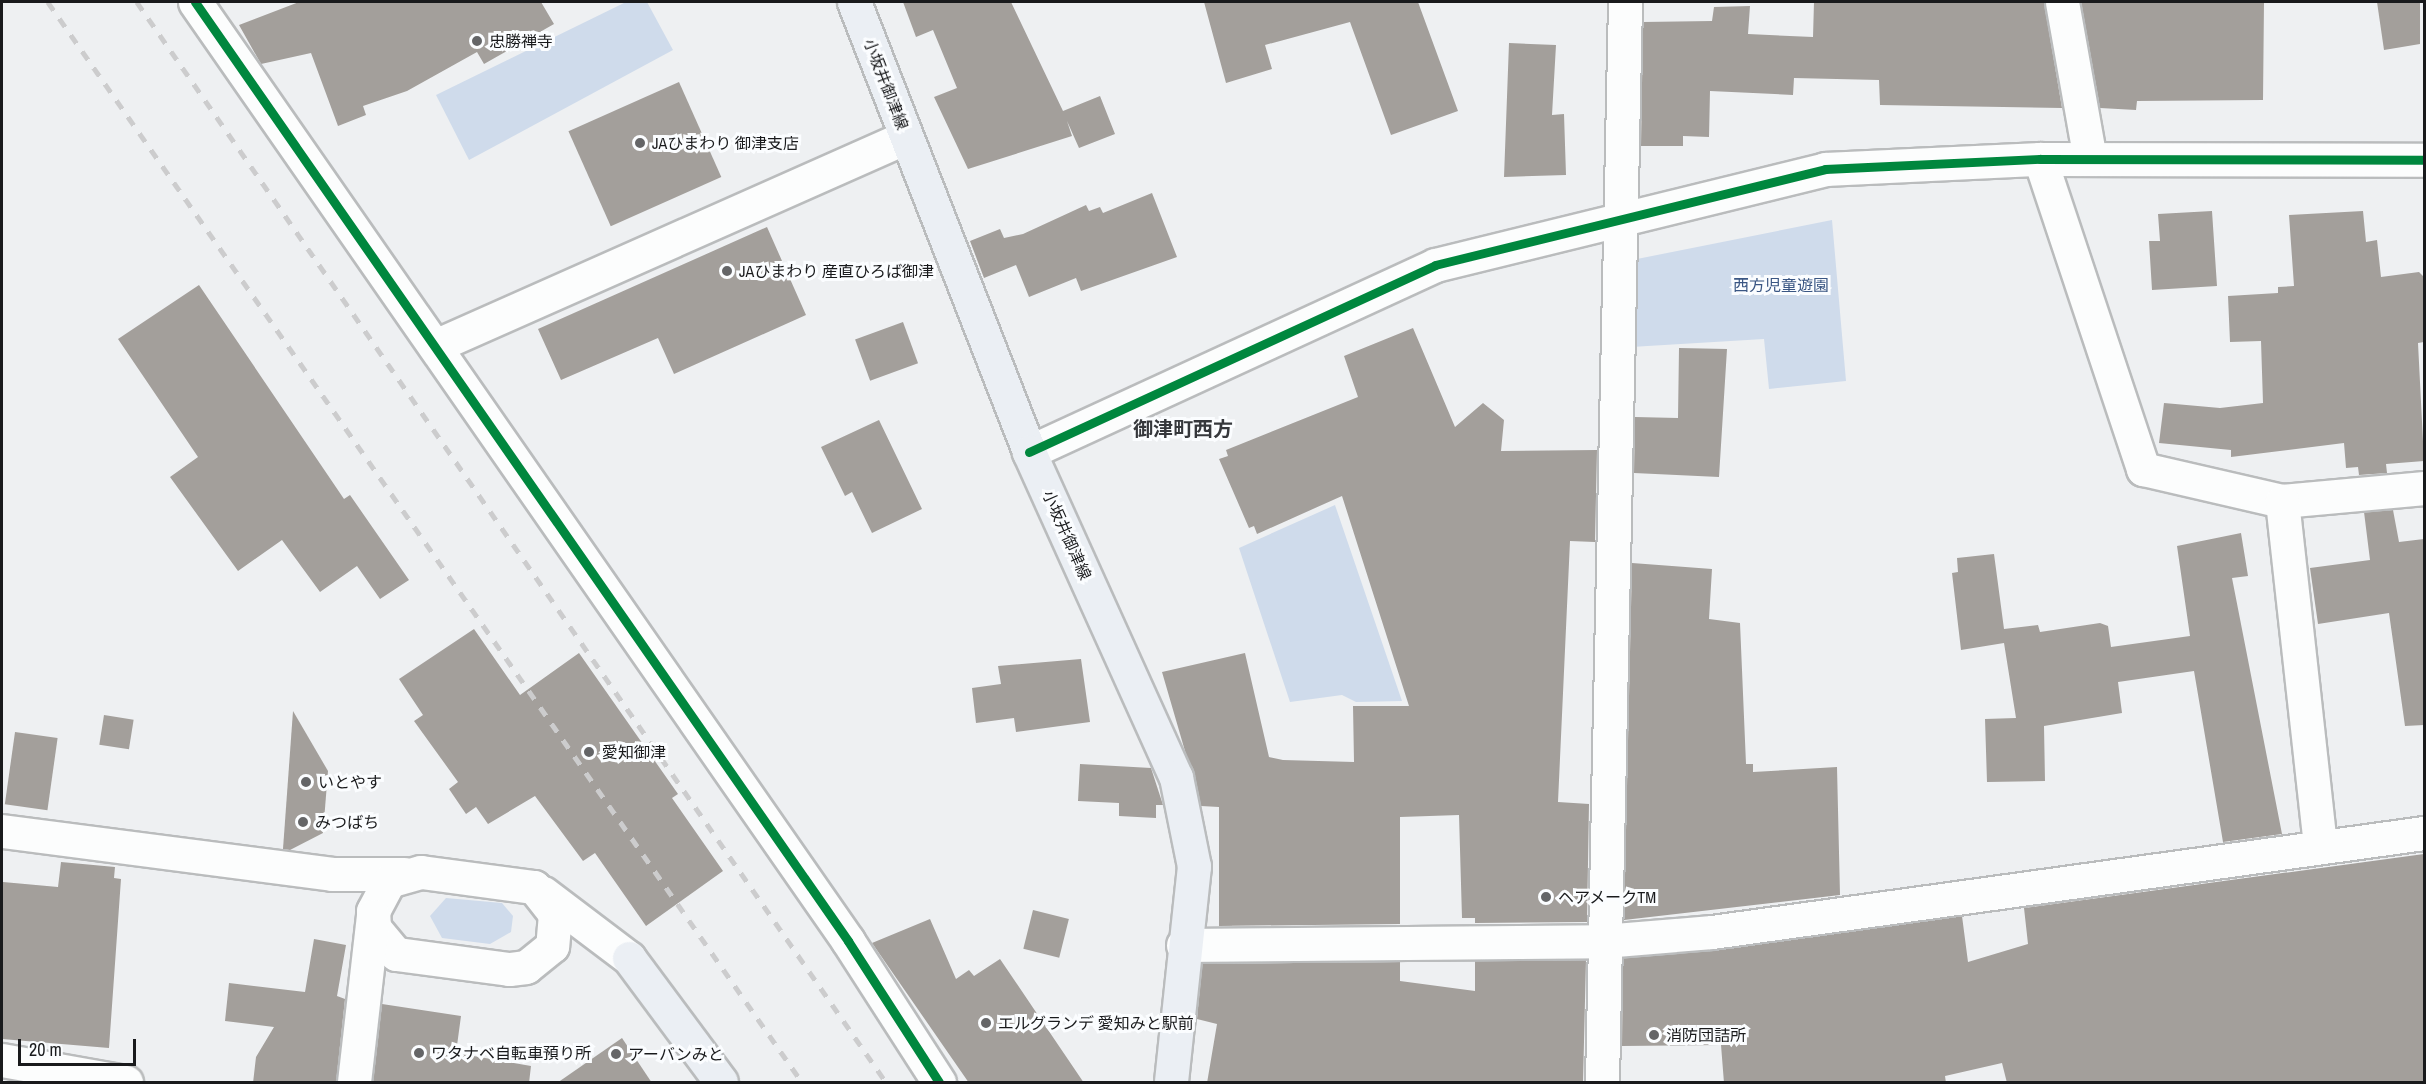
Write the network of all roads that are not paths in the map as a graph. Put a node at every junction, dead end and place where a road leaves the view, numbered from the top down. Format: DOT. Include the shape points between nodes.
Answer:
graph roads {
  1 [pos="195,2"];
  2 [pos="854,2"];
  3 [pos="1625,2"];
  4 [pos="2062,2"];
  5 [pos="906,137"];
  6 [pos="2040,159"];
  7 [pos="2090,159"];
  8 [pos="2424,160"];
  9 [pos="1620,220"];
  10 [pos="435,346"];
  11 [pos="1029,452"];
  12 [pos="2424,488"];
  13 [pos="2282,501"];
  14 [pos="2,831"];
  15 [pos="2424,833"];
  16 [pos="2320,847"];
  17 [pos="332,874"];
  18 [pos="404,874"];
  19 [pos="534,887"];
  20 [pos="373,911"];
  21 [pos="600,933"];
  22 [pos="1603,941"];
  23 [pos="1183,945"];
  24 [pos="369,957"];
  25 [pos="629,957"];
  26 [pos="412,959"];
  27 [pos="541,960"];
  28 [pos="2,1060"];
  29 [pos="126,1083"];
  30 [pos="354,1083"];
  31 [pos="722,1083"];
  32 [pos="939,1083"];
  33 [pos="1171,1083"];
  34 [pos="1602,1083"];
  1 -- 10 [label="street"];
  2 -- 5 [label="main road, 小坂井御津線"];
  3 -- 9 [label="street"];
  4 -- 7 [label="street"];
  5 -- 10 [label="street"];
  5 -- 11 [label="main road, 小坂井御津線"];
  6 -- 7 [label="street"];
  6 -- 9 [label="street" via="1825,169"];
  6 -- 13 [label="street" via="2142,469"];
  7 -- 8 [label="street"];
  9 -- 11 [label="street" via="1435,266"];
  9 -- 22 [label="street"];
  10 -- 32 [label="street" via="848,940"];
  11 -- 23 [label="main road, 小坂井御津線" via="1176,777 1194,866"];
  12 -- 13 [label="street"];
  13 -- 16 [label="street"];
  14 -- 17 [label="street"];
  15 -- 16 [label="street"];
  16 -- 22 [label="street" via="1712,932"];
  17 -- 18 [label="street"];
  17 -- 20 [label="street" via="360,891"];
  18 -- 19 [label="street"];
  18 -- 20 [label="street" via="384,888"];
  19 -- 21 [label="street"];
  19 -- 27 [label="street" via="547,898 557,930"];
  20 -- 24 [label="street"];
  20 -- 26 [label="street" via="383,943"];
  21 -- 25 [label="street"];
  21 -- 27 [label="street" via="570,940"];
  22 -- 23 [label="street"];
  22 -- 34 [label="street"];
  23 -- 33 [label="main road, 小坂井御津線"];
  24 -- 26 [label="street"];
  24 -- 30 [label="street"];
  25 -- 31 [label="main road"];
  26 -- 27 [label="street" via="509,969"];
  28 -- 29 [label="street"];
}
